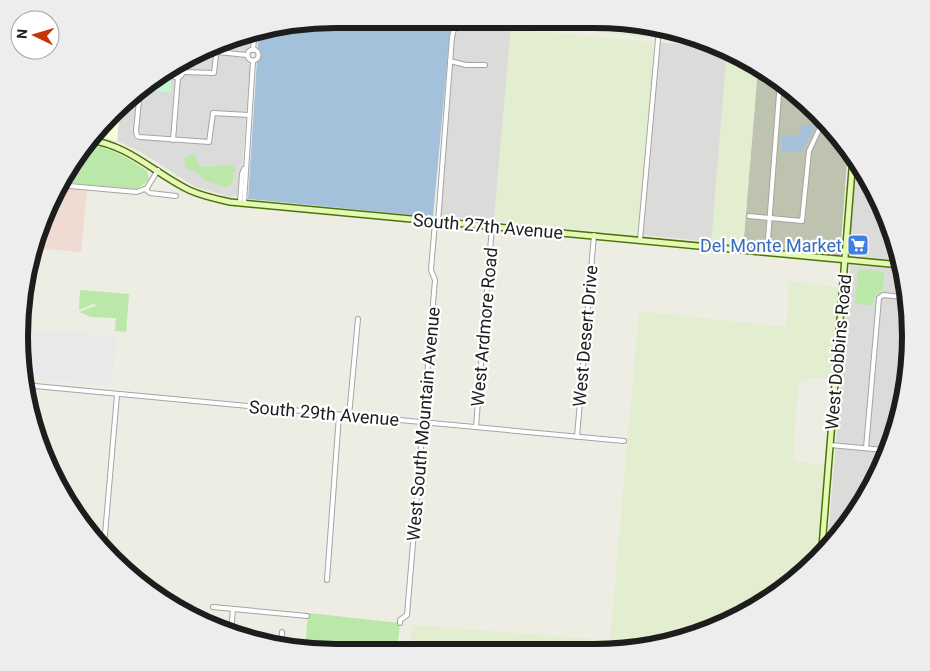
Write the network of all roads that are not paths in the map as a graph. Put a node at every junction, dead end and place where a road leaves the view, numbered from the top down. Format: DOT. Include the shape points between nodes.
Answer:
graph roads {
  1 [pos="454,28"];
  2 [pos="254,39"];
  3 [pos="658,39"];
  4 [pos="253,50"];
  5 [pos="217,52"];
  6 [pos="247,55"];
  7 [pos="253,61"];
  8 [pos="450,61"];
  9 [pos="484,65"];
  10 [pos="181,69"];
  11 [pos="183,72"];
  12 [pos="174,73"];
  13 [pos="178,77"];
  14 [pos="779,89"];
  15 [pos="139,98"];
  16 [pos="249,115"];
  17 [pos="820,126"];
  18 [pos="173,140"];
  19 [pos="96,142"];
  20 [pos="852,166"];
  21 [pos="158,170"];
  22 [pos="66,186"];
  23 [pos="145,189"];
  24 [pos="176,196"];
  25 [pos="242,203"];
  26 [pos="749,216"];
  27 [pos="770,218"];
  28 [pos="436,222"];
  29 [pos="492,226"];
  30 [pos="594,235"];
  31 [pos="640,240"];
  32 [pos="766,252"];
  33 [pos="845,260"];
  34 [pos="894,264"];
  35 [pos="900,297"];
  36 [pos="358,319"];
  37 [pos="31,386"];
  38 [pos="117,394"];
  39 [pos="339,415"];
  40 [pos="350,416"];
  41 [pos="422,422"];
  42 [pos="476,427"];
  43 [pos="577,437"];
  44 [pos="624,441"];
  45 [pos="830,445"];
  46 [pos="866,448"];
  47 [pos="880,450"];
  48 [pos="105,540"];
  49 [pos="822,543"];
  50 [pos="327,580"];
  51 [pos="213,607"];
  52 [pos="233,609"];
  53 [pos="308,616"];
  54 [pos="400,624"];
  55 [pos="232,625"];
  56 [pos="282,632"];
  57 [pos="282,639"];
  1 -- 8 [label="street, West South Mountain Avenue"];
  2 -- 4 [label="street"];
  3 -- 31 [label="street"];
  4 -- 6 [label="street"];
  4 -- 7 [label="street" via="258,55"];
  5 -- 6 [label="street"];
  5 -- 11 [label="street" via="214,73"];
  6 -- 7 [label="street"];
  7 -- 16 [label="street"];
  8 -- 9 [label="street"];
  8 -- 28 [label="street, West South Mountain Avenue"];
  10 -- 11 [label="street"];
  11 -- 13 [label="street"];
  12 -- 13 [label="street"];
  13 -- 18 [label="street"];
  14 -- 27 [label="street"];
  15 -- 18 [label="street" via="136,136"];
  16 -- 18 [label="street" via="213,112 209,142"];
  16 -- 25 [label="street"];
  17 -- 27 [label="street" via="809,150 802,221"];
  19 -- 21 [label="street, South 27th Avenue" via="122,148"];
  20 -- 33 [label="street, West Dobbins Road"];
  21 -- 23 [label="street"];
  21 -- 25 [label="street, South 27th Avenue" via="194,192"];
  22 -- 23 [label="street" via="133,192"];
  23 -- 24 [label="street" via="150,193"];
  25 -- 28 [label="street, South 27th Avenue"];
  26 -- 27 [label="street"];
  27 -- 32 [label="street"];
  28 -- 29 [label="street, South 27th Avenue"];
  28 -- 41 [label="street, West South Mountain Avenue" via="431,270 435,280"];
  29 -- 30 [label="street, South 27th Avenue"];
  29 -- 42 [label="street, West Ardmore Road"];
  30 -- 31 [label="street, South 27th Avenue"];
  30 -- 43 [label="street, West Desert Drive"];
  31 -- 32 [label="street, South 27th Avenue"];
  32 -- 33 [label="street, South 27th Avenue"];
  33 -- 34 [label="street, South 27th Avenue"];
  33 -- 45 [label="street, West Dobbins Road"];
  35 -- 46 [label="street" via="880,296"];
  36 -- 40 [label="street"];
  37 -- 38 [label="street, South 29th Avenue"];
  38 -- 39 [label="street, South 29th Avenue"];
  38 -- 48 [label="street"];
  39 -- 40 [label="street, South 29th Avenue"];
  39 -- 50 [label="street"];
  40 -- 41 [label="street, South 29th Avenue"];
  41 -- 42 [label="street, South 29th Avenue"];
  41 -- 54 [label="street, West South Mountain Avenue" via="408,615 400,620"];
  42 -- 43 [label="street, South 29th Avenue"];
  43 -- 44 [label="street, South 29th Avenue"];
  45 -- 46 [label="street"];
  45 -- 49 [label="street, West Dobbins Road"];
  46 -- 47 [label="street"];
  51 -- 52 [label="street"];
  52 -- 53 [label="street"];
  52 -- 55 [label="street"];
  56 -- 57 [label="street"];
}
